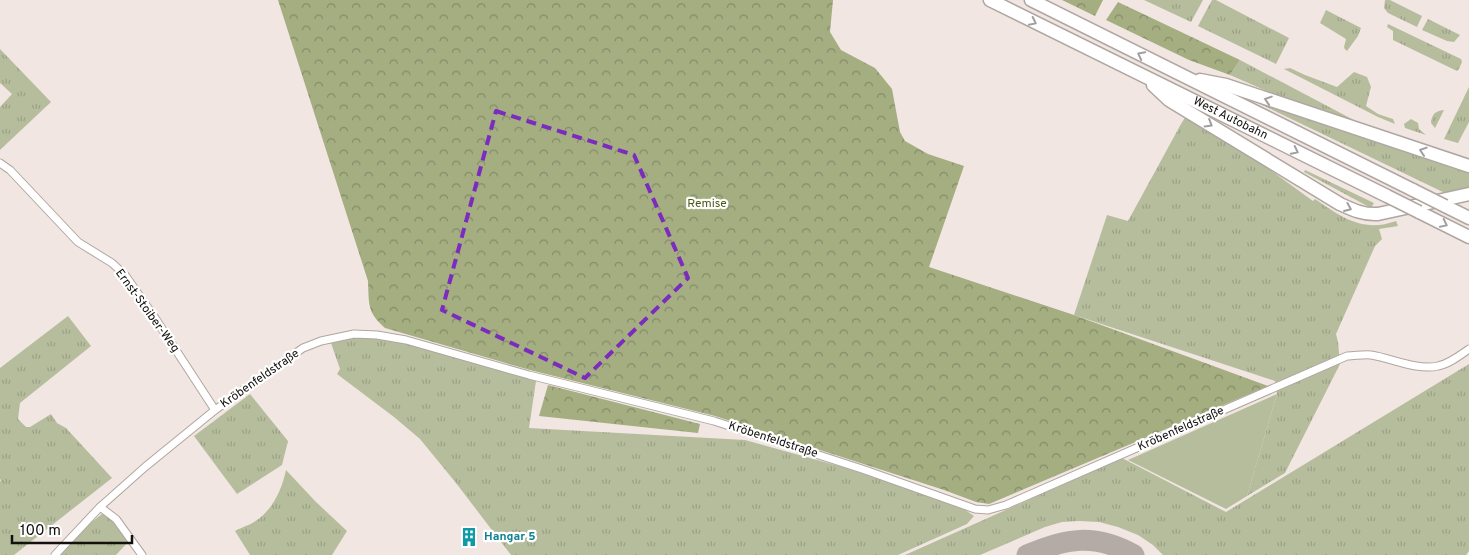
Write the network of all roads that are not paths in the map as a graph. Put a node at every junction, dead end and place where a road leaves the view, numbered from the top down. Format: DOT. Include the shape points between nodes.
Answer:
graph roads {
  1 [pos="990,0"];
  2 [pos="1032,0"];
  3 [pos="1142,75"];
  4 [pos="1185,77"];
  5 [pos="0,163"];
  6 [pos="1469,166"];
  7 [pos="1469,194"];
  8 [pos="1469,218"];
  9 [pos="1469,237"];
  10 [pos="1469,349"];
  11 [pos="215,410"];
  12 [pos="100,507"];
  13 [pos="55,555"];
  14 [pos="142,555"];
  1 -- 3 [label="highway, West Autobahn, one-way"];
  4 -- 2 [label="highway, West Autobahn, one-way"];
  3 -- 7 [label="highway, one-way" via="1169,100 1352,210 1378,214"];
  3 -- 9 [label="highway, West Autobahn, one-way, bridge"];
  6 -- 4 [label="highway, one-way" via="1226,85"];
  4 -- 8 [label="highway, West Autobahn, bridge"];
  5 -- 11 [label="street, Ernst-Stoiber-Weg" via="78,242 112,263 125,276"];
  10 -- 11 [label="street, Kröbenfeldstraße" via="1437,367 1369,355 1347,356 1006,505 988,510 975,509 714,421 529,375 391,336 354,334 303,348"];
  11 -- 12 [label="street, Kröbenfeldstraße"];
  12 -- 13 [label="street, Kröbenfeldstraße"];
  12 -- 14 [label="street" via="116,519"];
}
